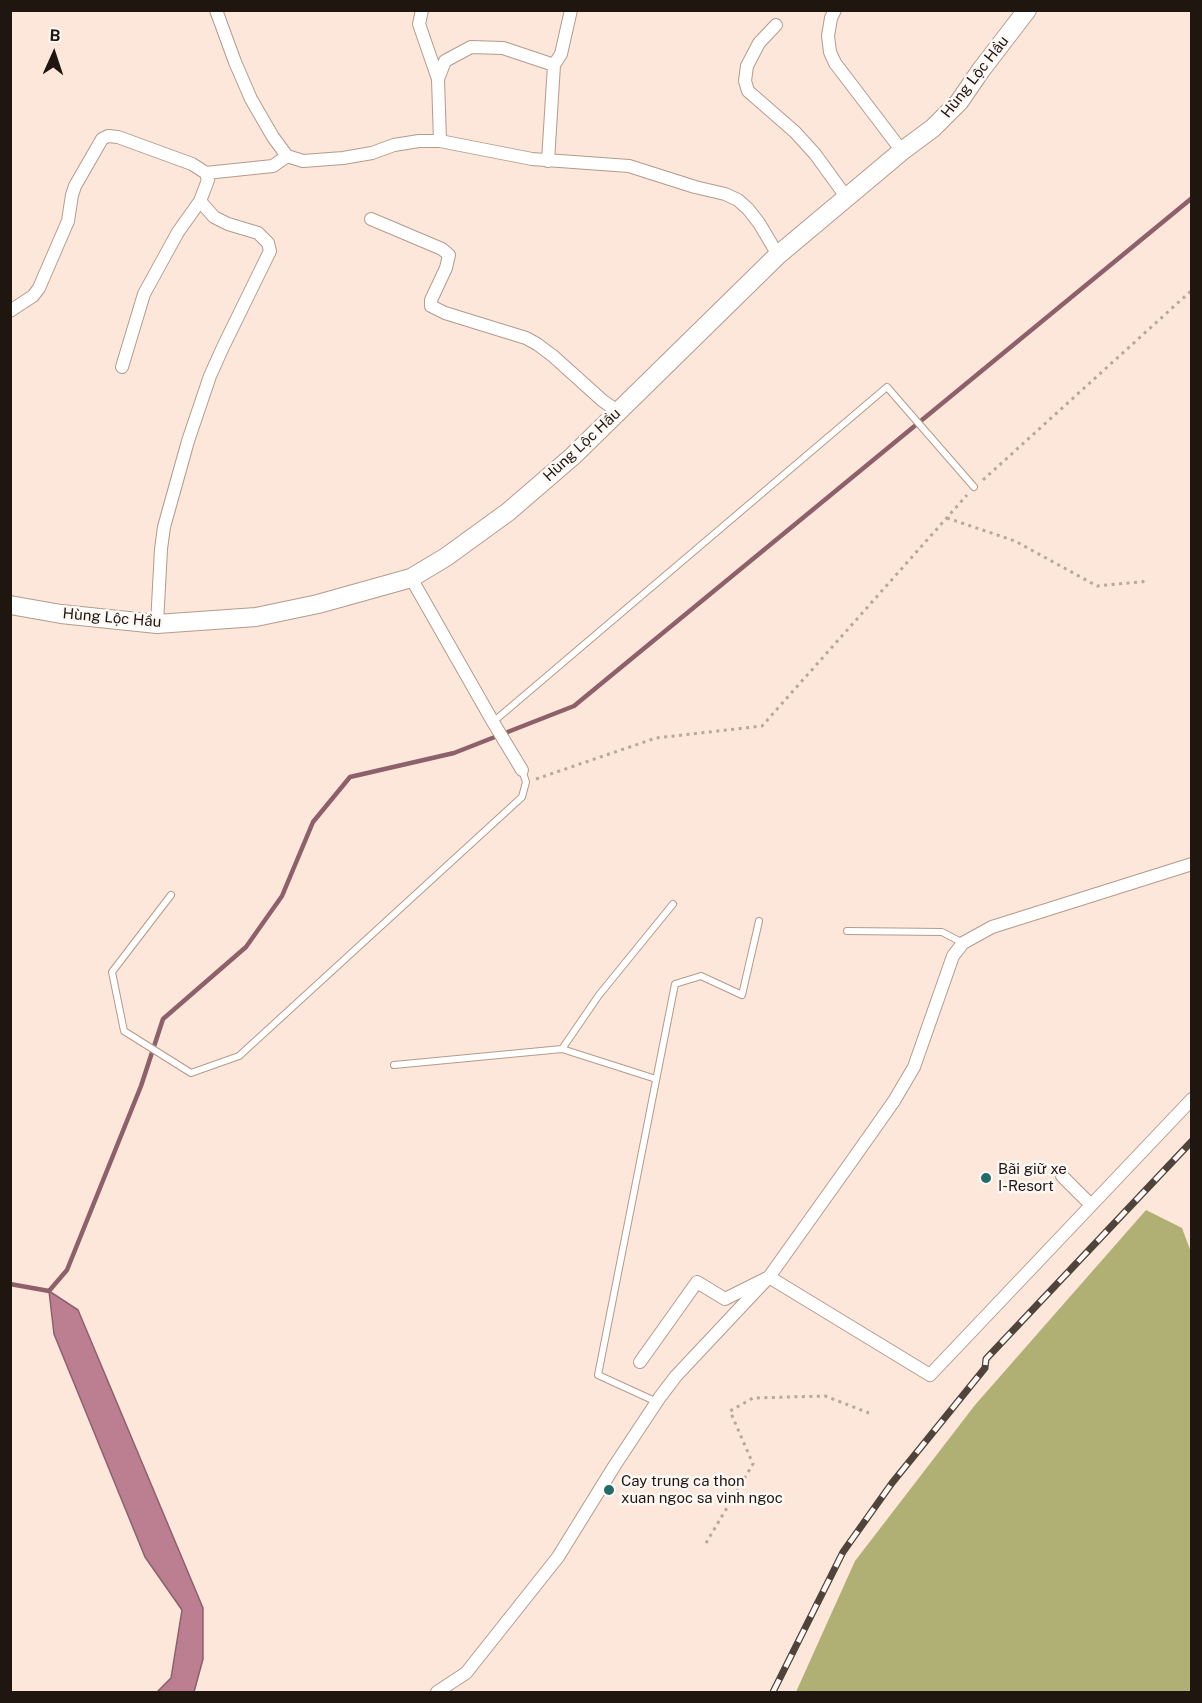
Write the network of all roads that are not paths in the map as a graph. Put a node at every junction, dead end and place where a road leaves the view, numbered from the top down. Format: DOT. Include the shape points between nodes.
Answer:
graph roads {
  1 [pos="216,10"];
  2 [pos="422,10"];
  3 [pos="571,10"];
  4 [pos="835,10"];
  5 [pos="1027,10"];
  6 [pos="776,25"];
  7 [pos="554,65"];
  8 [pos="438,79"];
  9 [pos="440,141"];
  10 [pos="902,151"];
  11 [pos="287,156"];
  12 [pos="548,161"];
  13 [pos="206,173"];
  14 [pos="847,198"];
  15 [pos="200,201"];
  16 [pos="370,219"];
  17 [pos="778,255"];
  18 [pos="10,311"];
  19 [pos="122,367"];
  20 [pos="619,412"];
  21 [pos="974,487"];
  22 [pos="411,578"];
  23 [pos="10,605"];
  24 [pos="157,624"];
  25 [pos="493,722"];
  26 [pos="524,776"];
  27 [pos="1191,864"];
  28 [pos="171,895"];
  29 [pos="674,904"];
  30 [pos="759,921"];
  31 [pos="847,931"];
  32 [pos="963,943"];
  33 [pos="562,1049"];
  34 [pos="394,1065"];
  35 [pos="656,1079"];
  36 [pos="1191,1099"];
  37 [pos="1062,1176"];
  38 [pos="1091,1205"];
  39 [pos="769,1277"];
  40 [pos="640,1362"];
  41 [pos="657,1402"];
  42 [pos="437,1692"];
  1 -- 11 [label="street" via="251,99"];
  2 -- 8 [label="street" via="419,24"];
  3 -- 7 [label="street" via="561,54"];
  4 -- 10 [label="street" via="828,36 835,63"];
  5 -- 10 [label="street, Hùng Lộc Hầu" via="959,102"];
  6 -- 14 [label="street" via="759,43 747,66 748,92 795,132"];
  7 -- 8 [label="street" via="503,48 471,46 445,61"];
  7 -- 12 [label="street"];
  8 -- 9 [label="street"];
  9 -- 11 [label="street" via="394,145 343,158 303,160"];
  9 -- 12 [label="street"];
  10 -- 14 [label="street, Hùng Lộc Hầu"];
  11 -- 13 [label="street" via="273,166"];
  12 -- 17 [label="street" via="629,166 725,194 748,209"];
  13 -- 15 [label="street" via="208,180"];
  13 -- 18 [label="street" via="192,164 118,137 102,139 75,186 68,220 39,288"];
  14 -- 17 [label="street, Hùng Lộc Hầu"];
  15 -- 19 [label="street" via="148,285"];
  15 -- 24 [label="street" via="214,217 258,233 270,251 210,376 188,441 164,527"];
  16 -- 20 [label="street" via="449,255 431,306 537,344"];
  17 -- 20 [label="street, Hùng Lộc Hầu"];
  20 -- 22 [label="street, Hùng Lộc Hầu" via="508,512"];
  21 -- 25 [label="lane" via="887,387"];
  22 -- 24 [label="street, Hùng Lộc Hầu" via="256,617"];
  22 -- 25 [label="street"];
  23 -- 24 [label="street, Hùng Lộc Hầu"];
  25 -- 26 [label="street"];
  26 -- 28 [label="lane" via="522,797 239,1056 191,1072 124,1031 112,972"];
  27 -- 32 [label="street" via="992,927"];
  29 -- 33 [label="lane" via="599,995"];
  30 -- 35 [label="lane" via="742,995 701,976 675,984"];
  31 -- 32 [label="lane" via="942,932"];
  32 -- 39 [label="street" via="953,956 914,1067"];
  33 -- 34 [label="lane"];
  33 -- 35 [label="lane"];
  35 -- 41 [label="lane" via="598,1375"];
  36 -- 38 [label="street"];
  37 -- 38 [label="street"];
  38 -- 39 [label="street" via="930,1375"];
  39 -- 40 [label="street" via="725,1299 698,1282"];
  39 -- 41 [label="street" via="676,1376"];
  41 -- 42 [label="street" via="558,1557 466,1673"];
}
